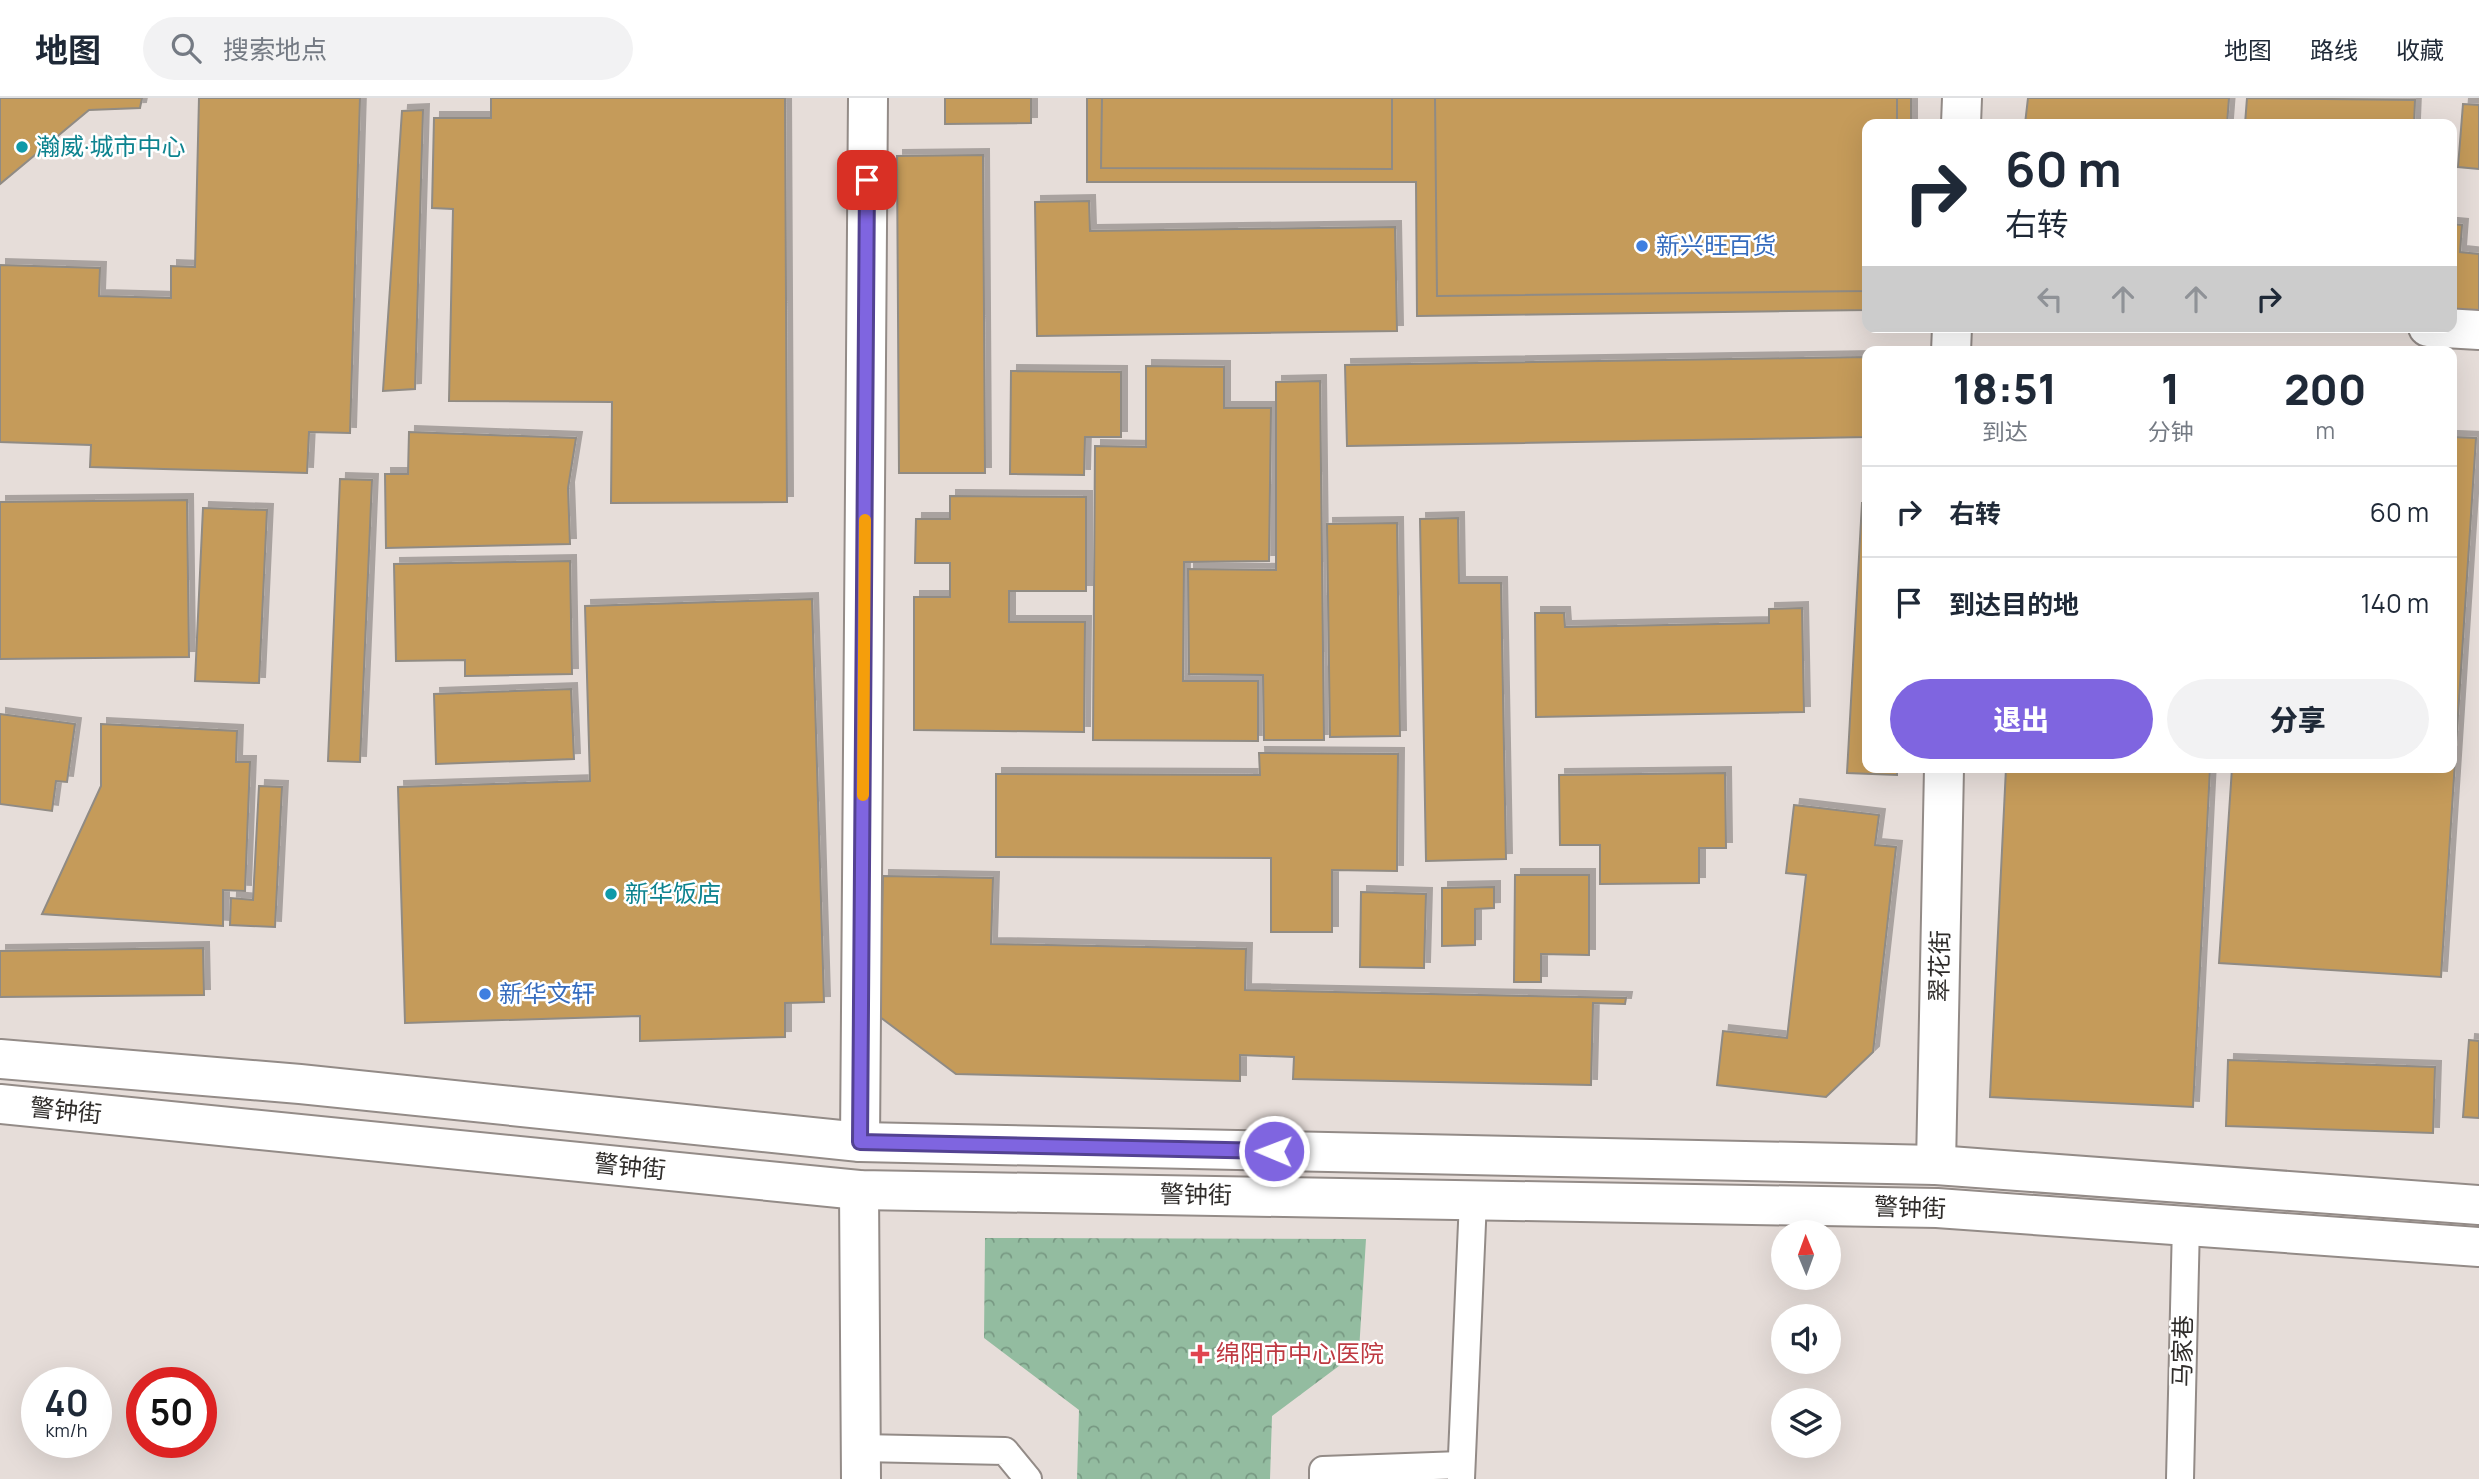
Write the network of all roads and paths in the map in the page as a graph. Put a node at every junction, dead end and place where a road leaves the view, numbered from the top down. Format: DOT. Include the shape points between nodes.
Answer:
graph roads {
  1 [pos="868,98"];
  2 [pos="1962,98"];
  3 [pos="1961,119"];
  4 [pos="2457,329"];
  5 [pos="2479,330"];
  6 [pos="1944,773"];
  7 [pos="0,1059"];
  8 [pos="0,1104"];
  9 [pos="860,1142"];
  10 [pos="1936,1164"];
  11 [pos="859,1190"];
  12 [pos="1473,1200"];
  13 [pos="2479,1205"];
  14 [pos="2186,1224"];
  15 [pos="2479,1247"];
  16 [pos="861,1464"];
  17 [pos="1461,1472"];
  18 [pos="1028,1479"];
  19 [pos="1323,1479"];
  20 [pos="2180,1479"];
  1 -- 9 [label="main road"];
  2 -- 3 [label="main road"];
  4 -- 5 [label="main road"];
  6 -- 10 [label="main road, 翠花街"];
  7 -- 9 [label="main road, 警钟街" via="300,1084"];
  8 -- 11 [label="main road, 警钟街"];
  9 -- 10 [label="main road, 警钟街"];
  10 -- 13 [label="main road, 警钟街"];
  11 -- 12 [label="main road, 警钟街"];
  11 -- 16 [label="main road"];
  12 -- 14 [label="main road, 警钟街" via="1937,1208"];
  12 -- 17 [label="lane"];
  14 -- 15 [label="main road, 警钟街"];
  14 -- 20 [label="lane, 马家巷"];
  16 -- 18 [label="lane" via="1005,1451"];
  17 -- 19 [label="lane" via="1323,1470"];
}
